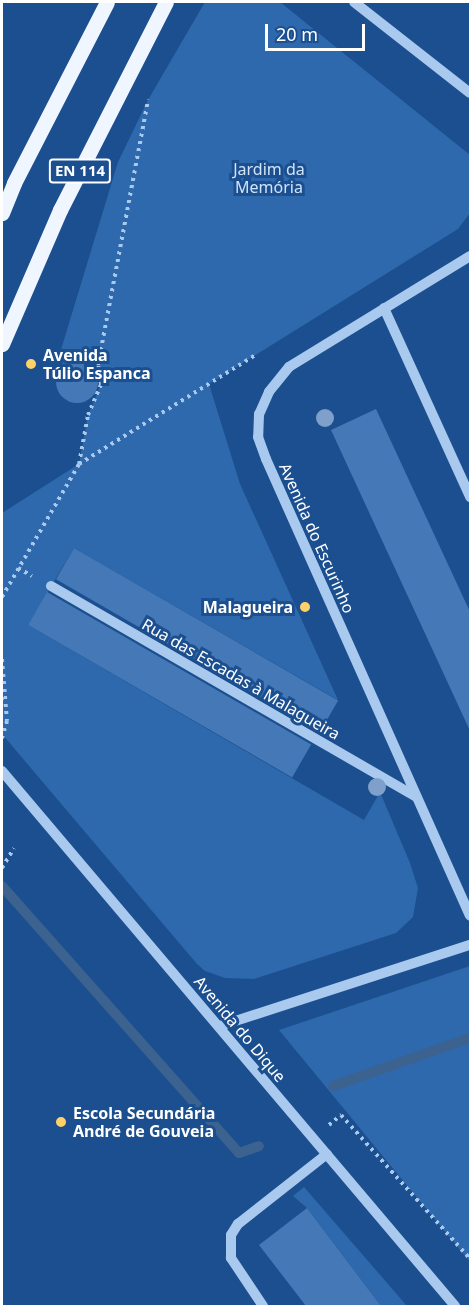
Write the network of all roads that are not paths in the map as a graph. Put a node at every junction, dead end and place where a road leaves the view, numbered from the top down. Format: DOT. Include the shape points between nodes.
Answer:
graph roads {
  1 [pos="107,2"];
  2 [pos="166,2"];
  3 [pos="354,2"];
  4 [pos="471,93"];
  5 [pos="2,213"];
  6 [pos="471,256"];
  7 [pos="384,308"];
  8 [pos="2,344"];
  9 [pos="471,497"];
  10 [pos="51,586"];
  11 [pos="2,771"];
  12 [pos="416,797"];
  13 [pos="471,916"];
  14 [pos="471,945"];
  15 [pos="220,1026"];
  16 [pos="327,1154"];
  17 [pos="264,1306"];
  18 [pos="455,1306"];
  1 -- 5 [label="main road, EN 114"];
  2 -- 8 [label="main road, EN 114" via="60,210"];
  3 -- 4 [label="street"];
  6 -- 7 [label="street, Avenida do Escurinho"];
  7 -- 9 [label="street"];
  7 -- 12 [label="street, Avenida do Escurinho" via="289,367 269,392 259,414 258,437"];
  10 -- 12 [label="street, Rua das Escadas à Malagueira"];
  11 -- 15 [label="street, Avenida do Dique"];
  12 -- 13 [label="street, Avenida do Escurinho"];
  14 -- 15 [label="street"];
  15 -- 16 [label="street, Avenida do Dique"];
  16 -- 17 [label="street" via="238,1224 231,1235 231,1258"];
  16 -- 18 [label="street, Avenida do Dique"];
}
